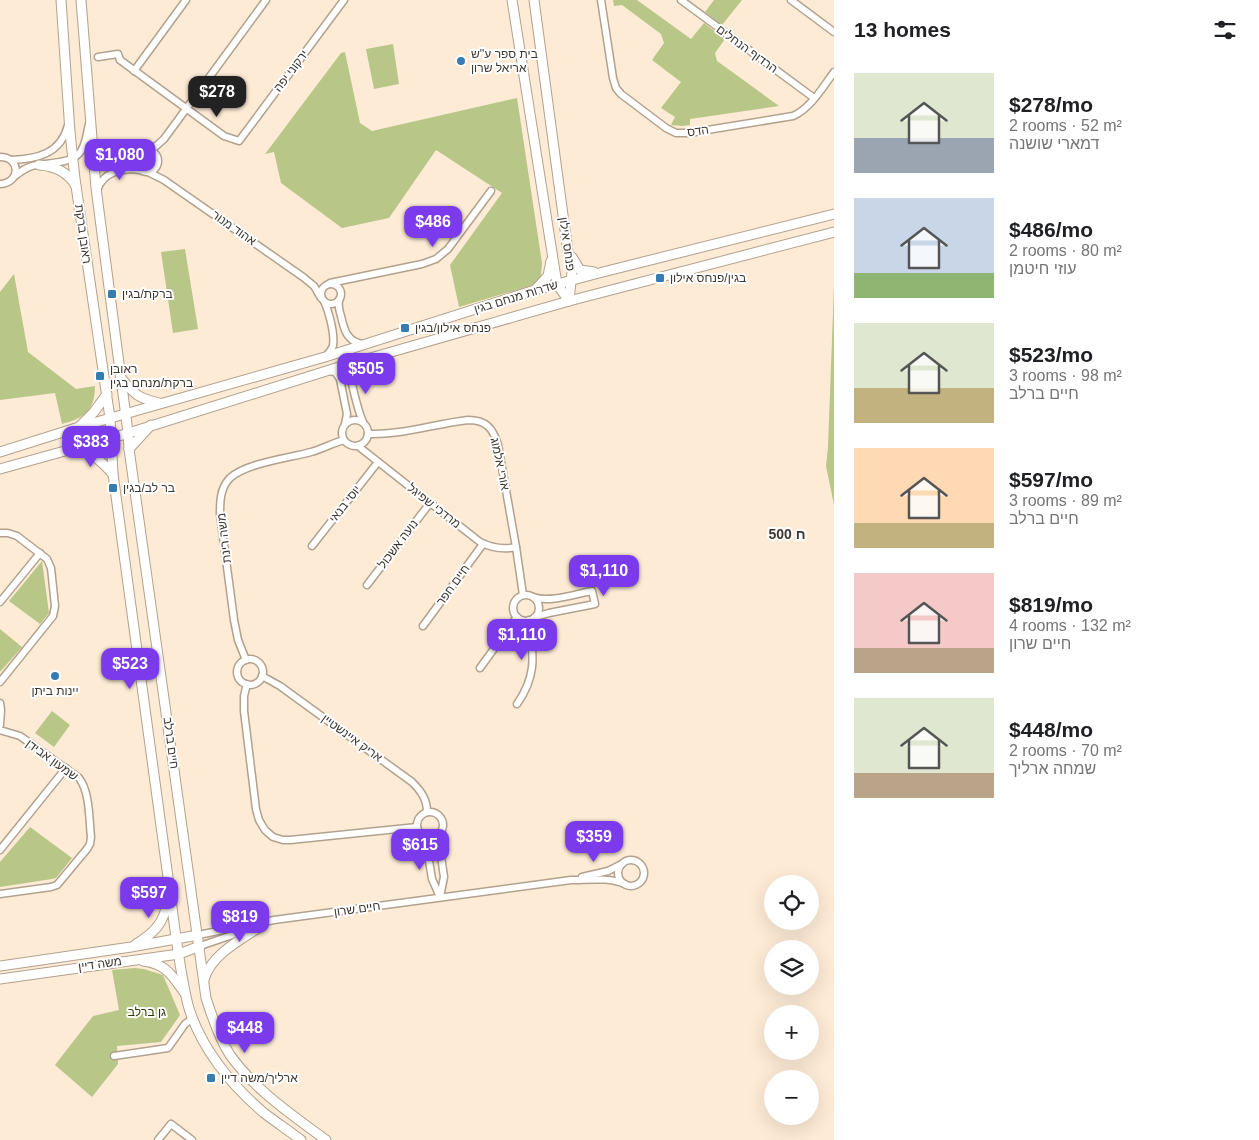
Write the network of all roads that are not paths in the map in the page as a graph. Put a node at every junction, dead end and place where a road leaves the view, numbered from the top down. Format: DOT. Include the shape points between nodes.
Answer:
graph roads {
  1 [pos="61,0"];
  2 [pos="81,0"];
  3 [pos="186,0"];
  4 [pos="266,0"];
  5 [pos="344,0"];
  6 [pos="512,0"];
  7 [pos="534,0"];
  8 [pos="601,0"];
  9 [pos="681,0"];
  10 [pos="791,0"];
  11 [pos="834,32"];
  12 [pos="98,57"];
  13 [pos="134,70"];
  14 [pos="834,72"];
  15 [pos="814,98"];
  16 [pos="186,109"];
  17 [pos="90,120"];
  18 [pos="69,122"];
  19 [pos="164,139"];
  20 [pos="92,152"];
  21 [pos="142,153"];
  22 [pos="0,157"];
  23 [pos="73,158"];
  24 [pos="11,160"];
  25 [pos="158,162"];
  26 [pos="38,165"];
  27 [pos="144,171"];
  28 [pos="15,176"];
  29 [pos="164,180"];
  30 [pos="0,184"];
  31 [pos="76,187"];
  32 [pos="96,191"];
  33 [pos="492,191"];
  34 [pos="834,214"];
  35 [pos="834,232"];
  36 [pos="568,252"];
  37 [pos="552,256"];
  38 [pos="599,272"];
  39 [pos="303,277"];
  40 [pos="357,278"];
  41 [pos="572,280"];
  42 [pos="328,284"];
  43 [pos="557,284"];
  44 [pos="535,290"];
  45 [pos="340,296"];
  46 [pos="322,300"];
  47 [pos="569,301"];
  48 [pos="363,345"];
  49 [pos="325,357"];
  50 [pos="357,362"];
  51 [pos="328,371"];
  52 [pos="120,377"];
  53 [pos="107,394"];
  54 [pos="162,403"];
  55 [pos="125,414"];
  56 [pos="110,418"];
  57 [pos="364,423"];
  58 [pos="345,424"];
  59 [pos="151,426"];
  60 [pos="78,427"];
  61 [pos="128,432"];
  62 [pos="368,434"];
  63 [pos="112,437"];
  64 [pos="344,440"];
  65 [pos="79,446"];
  66 [pos="358,446"];
  67 [pos="129,449"];
  68 [pos="0,452"];
  69 [pos="378,462"];
  70 [pos="0,469"];
  71 [pos="113,474"];
  72 [pos="430,503"];
  73 [pos="0,533"];
  74 [pos="483,544"];
  75 [pos="312,546"];
  76 [pos="516,547"];
  77 [pos="40,553"];
  78 [pos="367,585"];
  79 [pos="523,595"];
  80 [pos="533,597"];
  81 [pos="0,602"];
  82 [pos="517,618"];
  83 [pos="532,619"];
  84 [pos="423,626"];
  85 [pos="246,660"];
  86 [pos="480,668"];
  87 [pos="262,676"];
  88 [pos="0,682"];
  89 [pos="247,684"];
  90 [pos="0,702"];
  91 [pos="517,704"];
  92 [pos="0,725"];
  93 [pos="0,730"];
  94 [pos="66,768"];
  95 [pos="427,812"];
  96 [pos="418,827"];
  97 [pos="439,833"];
  98 [pos="425,836"];
  99 [pos="0,850"];
  100 [pos="624,863"];
  101 [pos="571,880"];
  102 [pos="624,884"];
  103 [pos="170,892"];
  104 [pos="0,894"];
  105 [pos="440,897"];
  106 [pos="274,920"];
  107 [pos="263,925"];
  108 [pos="198,935"];
  109 [pos="177,940"];
  110 [pos="200,946"];
  111 [pos="131,947"];
  112 [pos="179,954"];
  113 [pos="132,960"];
  114 [pos="0,966"];
  115 [pos="0,979"];
  116 [pos="186,995"];
  117 [pos="206,998"];
  118 [pos="193,1018"];
  119 [pos="114,1056"];
  120 [pos="158,1140"];
  121 [pos="192,1140"];
  122 [pos="301,1140"];
  123 [pos="326,1140"];
  1 -- 18 [label="street, ראובן ברקת"];
  2 -- 17 [label="street, ראובן ברקת"];
  3 -- 13 [label="street"];
  4 -- 16 [label="street"];
  5 -- 16 [label="street, ירקוני יפה" via="239,141 224,136"];
  6 -- 37 [label="street, פנחס אילון"];
  7 -- 36 [label="street, פנחס אילון"];
  8 -- 15 [label="street, הדס" via="616,88 622,96 670,131 686,133 791,116 804,110"];
  9 -- 15 [label="street, הרדוף הנחלים"];
  10 -- 11 [label="street"];
  12 -- 13 [label="street" via="118,54 120,60"];
  13 -- 16 [label="street"];
  14 -- 15 [label="street, הדס"];
  16 -- 19 [label="street"];
  17 -- 20 [label="street, ראובן ברקת"];
  17 -- 23 [label="street" via="80,153"];
  18 -- 23 [label="street, ראובן ברקת"];
  18 -- 24 [label="street" via="62,140 47,153"];
  19 -- 21 [label="street"];
  19 -- 25 [label="street"];
  20 -- 21 [label="street" via="100,159 109,160"];
  20 -- 32 [label="street, ראובן ברקת"];
  21 -- 25 [label="street" via="154,153"];
  21 -- 27 [label="street" via="136,164"];
  22 -- 24 [label="street"];
  23 -- 26 [label="street"];
  23 -- 31 [label="street, ראובן ברקת"];
  24 -- 28 [label="street" via="16,167"];
  25 -- 27 [label="street" via="154,170"];
  25 -- 29 [label="street"];
  26 -- 28 [label="street" via="28,167"];
  26 -- 31 [label="street" via="60,170"];
  27 -- 29 [label="street, אהוד מנור"];
  27 -- 32 [label="street" via="132,168 111,173"];
  28 -- 30 [label="street"];
  29 -- 39 [label="street, אהוד מנור"];
  31 -- 53 [label="street, ראובן ברקת"];
  32 -- 52 [label="street, ראובן ברקת"];
  33 -- 40 [label="street" via="439,257 422,264"];
  34 -- 38 [label="street, שדרות מנחם בגין"];
  35 -- 47 [label="street, שדרות מנחם בגין"];
  36 -- 38 [label="street" via="580,270"];
  36 -- 41 [label="street, פנחס אילון"];
  37 -- 43 [label="street, פנחס אילון"];
  37 -- 44 [label="street" via="548,276"];
  38 -- 41 [label="street, שדרות מנחם בגין"];
  39 -- 42 [label="street, אהוד מנור"];
  39 -- 46 [label="street, אהוד מנור"];
  40 -- 42 [label="street"];
  40 -- 45 [label="street" via="345,286"];
  41 -- 43 [label="street, שדרות מנחם בגין"];
  41 -- 47 [label="street, פנחס אילון"];
  42 -- 45 [label="street" via="338,286"];
  42 -- 46 [label="street" via="321,290"];
  43 -- 44 [label="street, שדרות מנחם בגין"];
  43 -- 47 [label="street, פנחס אילון"];
  44 -- 48 [label="street, שדרות מנחם בגין"];
  45 -- 46 [label="street" via="333,304"];
  45 -- 48 [label="street" via="338,302 345,332"];
  46 -- 49 [label="street, אהוד מנור" via="330,318 333,341 331,351"];
  47 -- 50 [label="street, שדרות מנחם בגין"];
  48 -- 49 [label="street, שדרות מנחם בגין"];
  49 -- 54 [label="street, שדרות מנחם בגין"];
  50 -- 51 [label="street, שדרות מנחם בגין"];
  50 -- 57 [label="street" via="351,374"];
  51 -- 58 [label="street" via="336,372 340,379 347,415"];
  51 -- 59 [label="street, שדרות מנחם בגין"];
  52 -- 54 [label="street" via="133,393"];
  52 -- 55 [label="street, ראובן ברקת"];
  53 -- 56 [label="street, ראובן ברקת"];
  53 -- 60 [label="street"];
  54 -- 55 [label="street, שדרות מנחם בגין"];
  55 -- 56 [label="street, שדרות מנחם בגין"];
  55 -- 61 [label="street, ראובן ברקת"];
  56 -- 60 [label="street, שדרות מנחם בגין"];
  56 -- 63 [label="street, ראובן ברקת"];
  57 -- 58 [label="street" via="352,420"];
  57 -- 62 [label="street"];
  58 -- 64 [label="street"];
  59 -- 61 [label="street, שדרות מנחם בגין"];
  59 -- 67 [label="street, שדרות מנחם בגין"];
  60 -- 68 [label="street, שדרות מנחם בגין"];
  61 -- 63 [label="street, שדרות מנחם בגין"];
  61 -- 67 [label="street, חיים ברלב"];
  62 -- 66 [label="street" via="365,442"];
  62 -- 76 [label="street, אורי אלמוג" via="395,433 468,420 487,425 498,445"];
  63 -- 65 [label="street, שדרות מנחם בגין"];
  63 -- 71 [label="street, חיים ברלב"];
  64 -- 66 [label="street"];
  64 -- 85 [label="street, משה רינת" via="313,452 243,470 230,477 223,488 220,514 230,592 240,646"];
  65 -- 70 [label="street, שדרות מנחם בגין"];
  65 -- 71 [label="street" via="99,459"];
  66 -- 69 [label="street, מרדכי שפיגל"];
  67 -- 108 [label="street, חיים ברלב"];
  69 -- 72 [label="street, מרדכי שפיגל"];
  69 -- 75 [label="street, יוסי בנאי"];
  71 -- 103 [label="street, חיים ברלב"];
  72 -- 74 [label="street, מרדכי שפיגל"];
  72 -- 78 [label="street, נועה אשכול"];
  73 -- 77 [label="street" via="16,535"];
  74 -- 76 [label="street, מרדכי שפיגל" via="507,549"];
  74 -- 84 [label="street, חיים חפר"];
  76 -- 79 [label="street, אורי אלמוג"];
  77 -- 81 [label="street"];
  77 -- 88 [label="street" via="50,565 55,612"];
  79 -- 80 [label="street"];
  79 -- 82 [label="street" via="514,604"];
  80 -- 83 [label="street" via="539,607"];
  80 -- 83 [label="street" via="549,599 592,591 595,604 550,612"];
  82 -- 83 [label="street"];
  82 -- 86 [label="street"];
  83 -- 91 [label="street" via="532,669 526,690"];
  85 -- 87 [label="street" via="259,662"];
  85 -- 89 [label="street" via="238,672 240,680"];
  87 -- 89 [label="street" via="257,683"];
  87 -- 95 [label="street, אריק איינשטיין" via="277,683 412,782 424,797"];
  89 -- 96 [label="street" via="244,711 256,809 268,834 290,840"];
  90 -- 92 [label="street"];
  93 -- 94 [label="street, שמעון אבידן" via="20,736"];
  94 -- 99 [label="street"];
  94 -- 104 [label="street, שמעון אבידן" via="79,778 85,789 91,836 88,847 55,886"];
  95 -- 96 [label="street" via="419,818"];
  95 -- 97 [label="street" via="441,818 443,826"];
  96 -- 98 [label="street"];
  97 -- 98 [label="street"];
  97 -- 105 [label="street" via="444,877"];
  98 -- 105 [label="street" via="432,879"];
  100 -- 101 [label="street, חיים שרון" via="608,871"];
  100 -- 102 [label="street" via="619,869"];
  100 -- 102 [label="street" via="637,861 644,872 640,883"];
  101 -- 102 [label="street, חיים שרון" via="606,880"];
  101 -- 105 [label="street, חיים שרון"];
  103 -- 109 [label="street, חיים ברלב"];
  103 -- 111 [label="street" via="160,923"];
  105 -- 106 [label="street, חיים שרון"];
  106 -- 107 [label="street, חיים שרון"];
  106 -- 108 [label="street, חיים שרון"];
  107 -- 110 [label="street, חיים שרון"];
  107 -- 117 [label="street" via="234,944 213,964 204,978"];
  108 -- 109 [label="street, משה דיין"];
  108 -- 110 [label="street, חיים ברלב"];
  109 -- 111 [label="street, משה דיין"];
  109 -- 112 [label="street, חיים ברלב"];
  110 -- 112 [label="street, משה דיין"];
  110 -- 117 [label="street, חיים ברלב"];
  111 -- 114 [label="street, משה דיין"];
  112 -- 113 [label="street, משה דיין"];
  112 -- 116 [label="street, חיים ברלב"];
  113 -- 115 [label="street, משה דיין"];
  113 -- 116 [label="street" via="151,962 167,970"];
  116 -- 118 [label="street"];
  117 -- 123 [label="street" via="220,1036 243,1071 276,1103"];
  118 -- 119 [label="street" via="168,1048"];
  118 -- 122 [label="street" via="218,1063 247,1097"];
  120 -- 121 [label="street" via="171,1124"];
}
